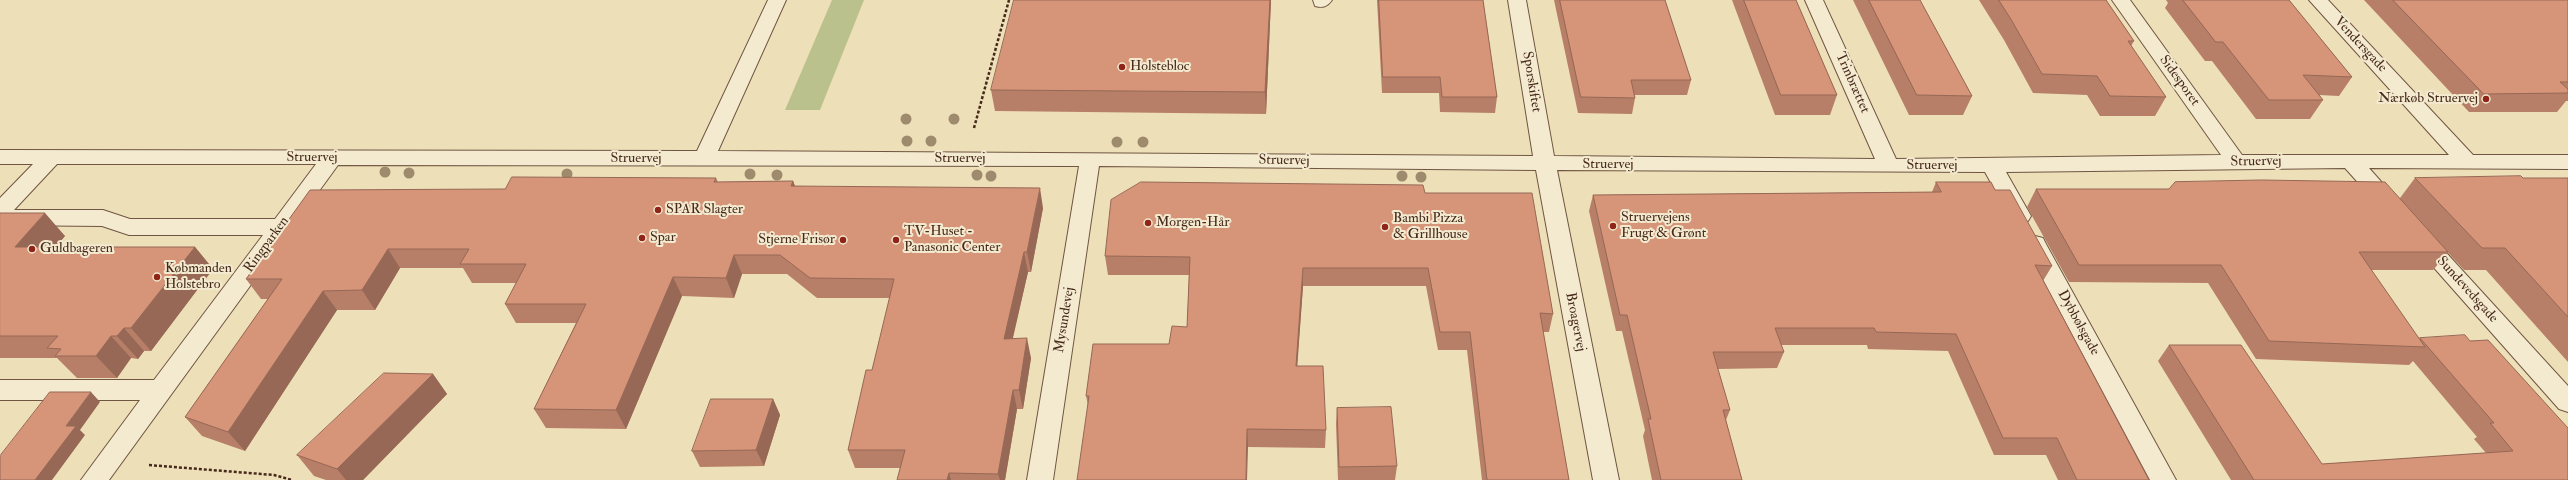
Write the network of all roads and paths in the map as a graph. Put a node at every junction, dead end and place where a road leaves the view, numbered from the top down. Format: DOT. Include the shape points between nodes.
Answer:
graph roads {
  1 [pos="777,0"];
  2 [pos="1009,0"];
  3 [pos="1517,0"];
  4 [pos="1814,0"];
  5 [pos="2121,0"];
  6 [pos="2318,0"];
  7 [pos="0,157"];
  8 [pos="52,157"];
  9 [pos="331,159"];
  10 [pos="704,159"];
  11 [pos="966,159"];
  12 [pos="1090,159"];
  13 [pos="2350,161"];
  14 [pos="2467,161"];
  15 [pos="2237,162"];
  16 [pos="2568,162"];
  17 [pos="1545,164"];
  18 [pos="1889,166"];
  19 [pos="1992,166"];
  20 [pos="0,211"];
  21 [pos="0,217"];
  22 [pos="281,227"];
  23 [pos="0,390"];
  24 [pos="161,390"];
  25 [pos="2568,402"];
  26 [pos="100,471"];
  27 [pos="292,480"];
  28 [pos="1040,480"];
  29 [pos="1606,480"];
  30 [pos="2163,480"];
  1 -- 10 [label="street"];
  2 -- 11 [label="path"];
  3 -- 17 [label="street, Sporskiftet"];
  4 -- 18 [label="street, Trinbrættet"];
  5 -- 15 [label="street, Sidesporet"];
  6 -- 14 [label="street, Vendersgade"];
  7 -- 8 [label="street, Struervej"];
  8 -- 9 [label="street, Struervej"];
  8 -- 20 [label="street"];
  9 -- 10 [label="street, Struervej"];
  9 -- 22 [label="street, Ringparken"];
  10 -- 11 [label="street, Struervej"];
  11 -- 12 [label="street, Struervej"];
  12 -- 17 [label="street, Struervej"];
  12 -- 28 [label="street, Mysundevej"];
  13 -- 14 [label="street, Struervej"];
  13 -- 15 [label="street, Struervej"];
  13 -- 25 [label="street, Sundevedsgade"];
  14 -- 16 [label="street, Struervej"];
  15 -- 19 [label="street, Struervej"];
  17 -- 18 [label="street, Struervej"];
  17 -- 29 [label="street, Broagervej"];
  18 -- 19 [label="street, Struervej"];
  19 -- 30 [label="street, Dybbølsgade"];
  21 -- 22 [label="street" via="103,218 128,227"];
  22 -- 24 [label="street, Ringparken"];
  23 -- 24 [label="street"];
  24 -- 26 [label="street, Ringparken"];
  26 -- 27 [label="path" via="274,475"];
}
